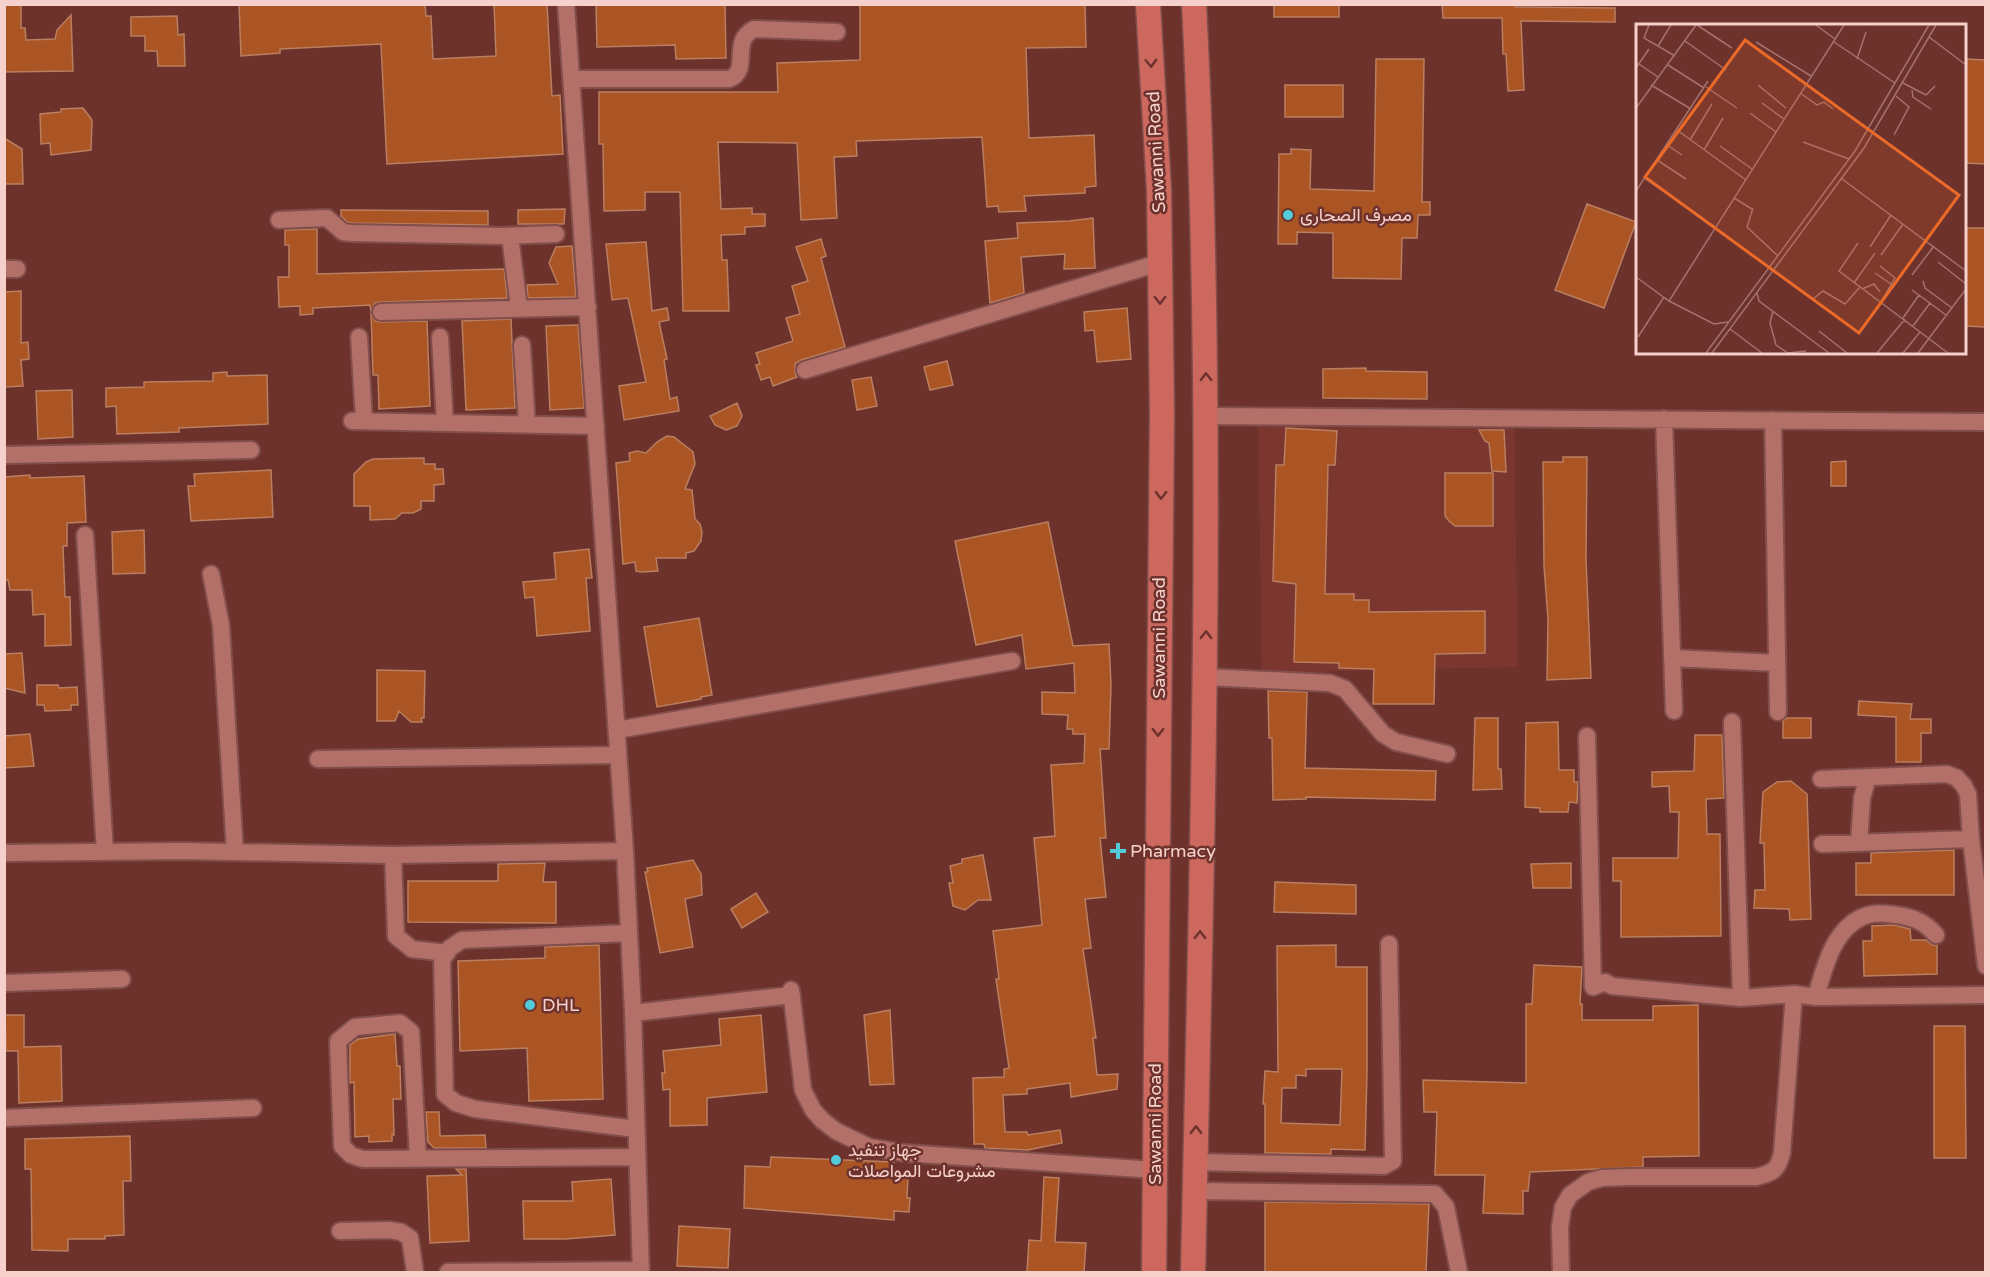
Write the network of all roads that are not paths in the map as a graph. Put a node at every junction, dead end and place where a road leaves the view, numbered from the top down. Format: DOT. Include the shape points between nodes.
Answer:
graph roads {
  1 [pos="566,4"];
  2 [pos="1148,4"];
  3 [pos="1194,4"];
  4 [pos="837,32"];
  5 [pos="572,79"];
  6 [pos="279,220"];
  7 [pos="556,234"];
  8 [pos="510,236"];
  9 [pos="1159,263"];
  10 [pos="588,307"];
  11 [pos="519,308"];
  12 [pos="381,312"];
  13 [pos="359,337"];
  14 [pos="440,337"];
  15 [pos="522,345"];
  16 [pos="805,370"];
  17 [pos="1206,416"];
  18 [pos="1664,419"];
  19 [pos="1773,420"];
  20 [pos="1986,422"];
  21 [pos="445,423"];
  22 [pos="527,425"];
  23 [pos="596,426"];
  24 [pos="251,450"];
  25 [pos="4,455"];
  26 [pos="85,535"];
  27 [pos="211,574"];
  28 [pos="1672,658"];
  29 [pos="1012,661"];
  30 [pos="1777,663"];
  31 [pos="1205,677"];
  32 [pos="1674,711"];
  33 [pos="1778,712"];
  34 [pos="1732,722"];
  35 [pos="617,730"];
  36 [pos="1587,736"];
  37 [pos="618,754"];
  38 [pos="1447,754"];
  39 [pos="318,759"];
  40 [pos="1868,777"];
  41 [pos="1821,779"];
  42 [pos="1971,839"];
  43 [pos="1858,843"];
  44 [pos="1822,844"];
  45 [pos="625,851"];
  46 [pos="105,852"];
  47 [pos="235,852"];
  48 [pos="4,853"];
  49 [pos="393,855"];
  50 [pos="629,933"];
  51 [pos="1936,935"];
  52 [pos="1389,944"];
  53 [pos="447,953"];
  54 [pos="1986,966"];
  55 [pos="122,979"];
  56 [pos="4,983"];
  57 [pos="1794,994"];
  58 [pos="1986,995"];
  59 [pos="1816,997"];
  60 [pos="1741,998"];
  61 [pos="633,1013"];
  62 [pos="253,1108"];
  63 [pos="4,1118"];
  64 [pos="636,1129"];
  65 [pos="637,1157"];
  66 [pos="418,1159"];
  67 [pos="1195,1162"];
  68 [pos="1155,1170"];
  69 [pos="1195,1191"];
  70 [pos="340,1231"];
  71 [pos="641,1271"];
  72 [pos="415,1272"];
  73 [pos="448,1272"];
  74 [pos="519,1272"];
  75 [pos="1154,1272"];
  76 [pos="1193,1272"];
  77 [pos="1460,1272"];
  78 [pos="1561,1272"];
  1 -- 5 [label="street"];
  2 -- 9 [label="highway, Sawanni Road, one-way" via="1159,190"];
  17 -- 3 [label="highway, one-way" via="1201,136"];
  4 -- 5 [label="street" via="747,32 742,40 739,70 729,79"];
  5 -- 10 [label="street"];
  6 -- 8 [label="street" via="327,218 351,233"];
  7 -- 8 [label="street"];
  8 -- 11 [label="street"];
  9 -- 16 [label="street"];
  9 -- 68 [label="highway, Sawanni Road, one-way" via="1162,413"];
  10 -- 11 [label="street"];
  10 -- 23 [label="street"];
  11 -- 12 [label="street"];
  13 -- 21 [label="street" via="358,421"];
  14 -- 21 [label="street"];
  15 -- 22 [label="street"];
  17 -- 18 [label="street"];
  31 -- 17 [label="highway, one-way"];
  18 -- 19 [label="street"];
  18 -- 28 [label="street"];
  19 -- 20 [label="street"];
  19 -- 30 [label="street"];
  21 -- 22 [label="street"];
  22 -- 23 [label="street"];
  23 -- 35 [label="street"];
  24 -- 25 [label="street"];
  26 -- 46 [label="street"];
  27 -- 47 [label="street" via="221,625"];
  28 -- 30 [label="street"];
  28 -- 32 [label="street"];
  29 -- 35 [label="street"];
  30 -- 33 [label="street"];
  31 -- 38 [label="street" via="1330,683 1345,689 1383,734 1396,742"];
  67 -- 31 [label="highway, one-way"];
  34 -- 60 [label="street"];
  35 -- 37 [label="street"];
  36 -- 60 [label="street" via="1593,987 1605,982 1612,986"];
  37 -- 39 [label="street"];
  37 -- 45 [label="street"];
  40 -- 41 [label="street"];
  40 -- 42 [label="street" via="1947,774 1957,778 1968,794"];
  40 -- 43 [label="street"];
  42 -- 43 [label="street"];
  42 -- 54 [label="street"];
  43 -- 44 [label="street"];
  45 -- 49 [label="street"];
  45 -- 50 [label="street"];
  46 -- 47 [label="street"];
  46 -- 48 [label="street"];
  47 -- 49 [label="street"];
  49 -- 53 [label="street" via="396,936 412,949"];
  50 -- 53 [label="street" via="462,939"];
  50 -- 61 [label="street"];
  51 -- 59 [label="street" via="1916,919 1867,915 1836,943"];
  52 -- 67 [label="street" via="1393,1161 1384,1166"];
  53 -- 64 [label="street" via="442,960 445,1094 456,1103 475,1109"];
  55 -- 56 [label="street"];
  57 -- 59 [label="street"];
  57 -- 60 [label="street"];
  57 -- 78 [label="street" via="1779,1165 1769,1174 1756,1177 1629,1177 1588,1182 1570,1195 1563,1208"];
  58 -- 59 [label="street"];
  61 -- 64 [label="street"];
  61 -- 68 [label="street" via="792,992 803,1090 813,1110 836,1131 869,1147 904,1153"];
  62 -- 63 [label="street"];
  64 -- 65 [label="street"];
  65 -- 66 [label="street"];
  65 -- 71 [label="street"];
  66 -- 66 [label="street" via="363,1159 342,1146 338,1041 355,1027 399,1023 411,1032"];
  67 -- 69 [label="highway"];
  68 -- 75 [label="highway, Sawanni Road"];
  69 -- 76 [label="highway"];
  69 -- 77 [label="street" via="1435,1194 1446,1207"];
  70 -- 72 [label="street" via="401,1232 410,1238"];
  71 -- 74 [label="street"];
  73 -- 74 [label="street"];
}
